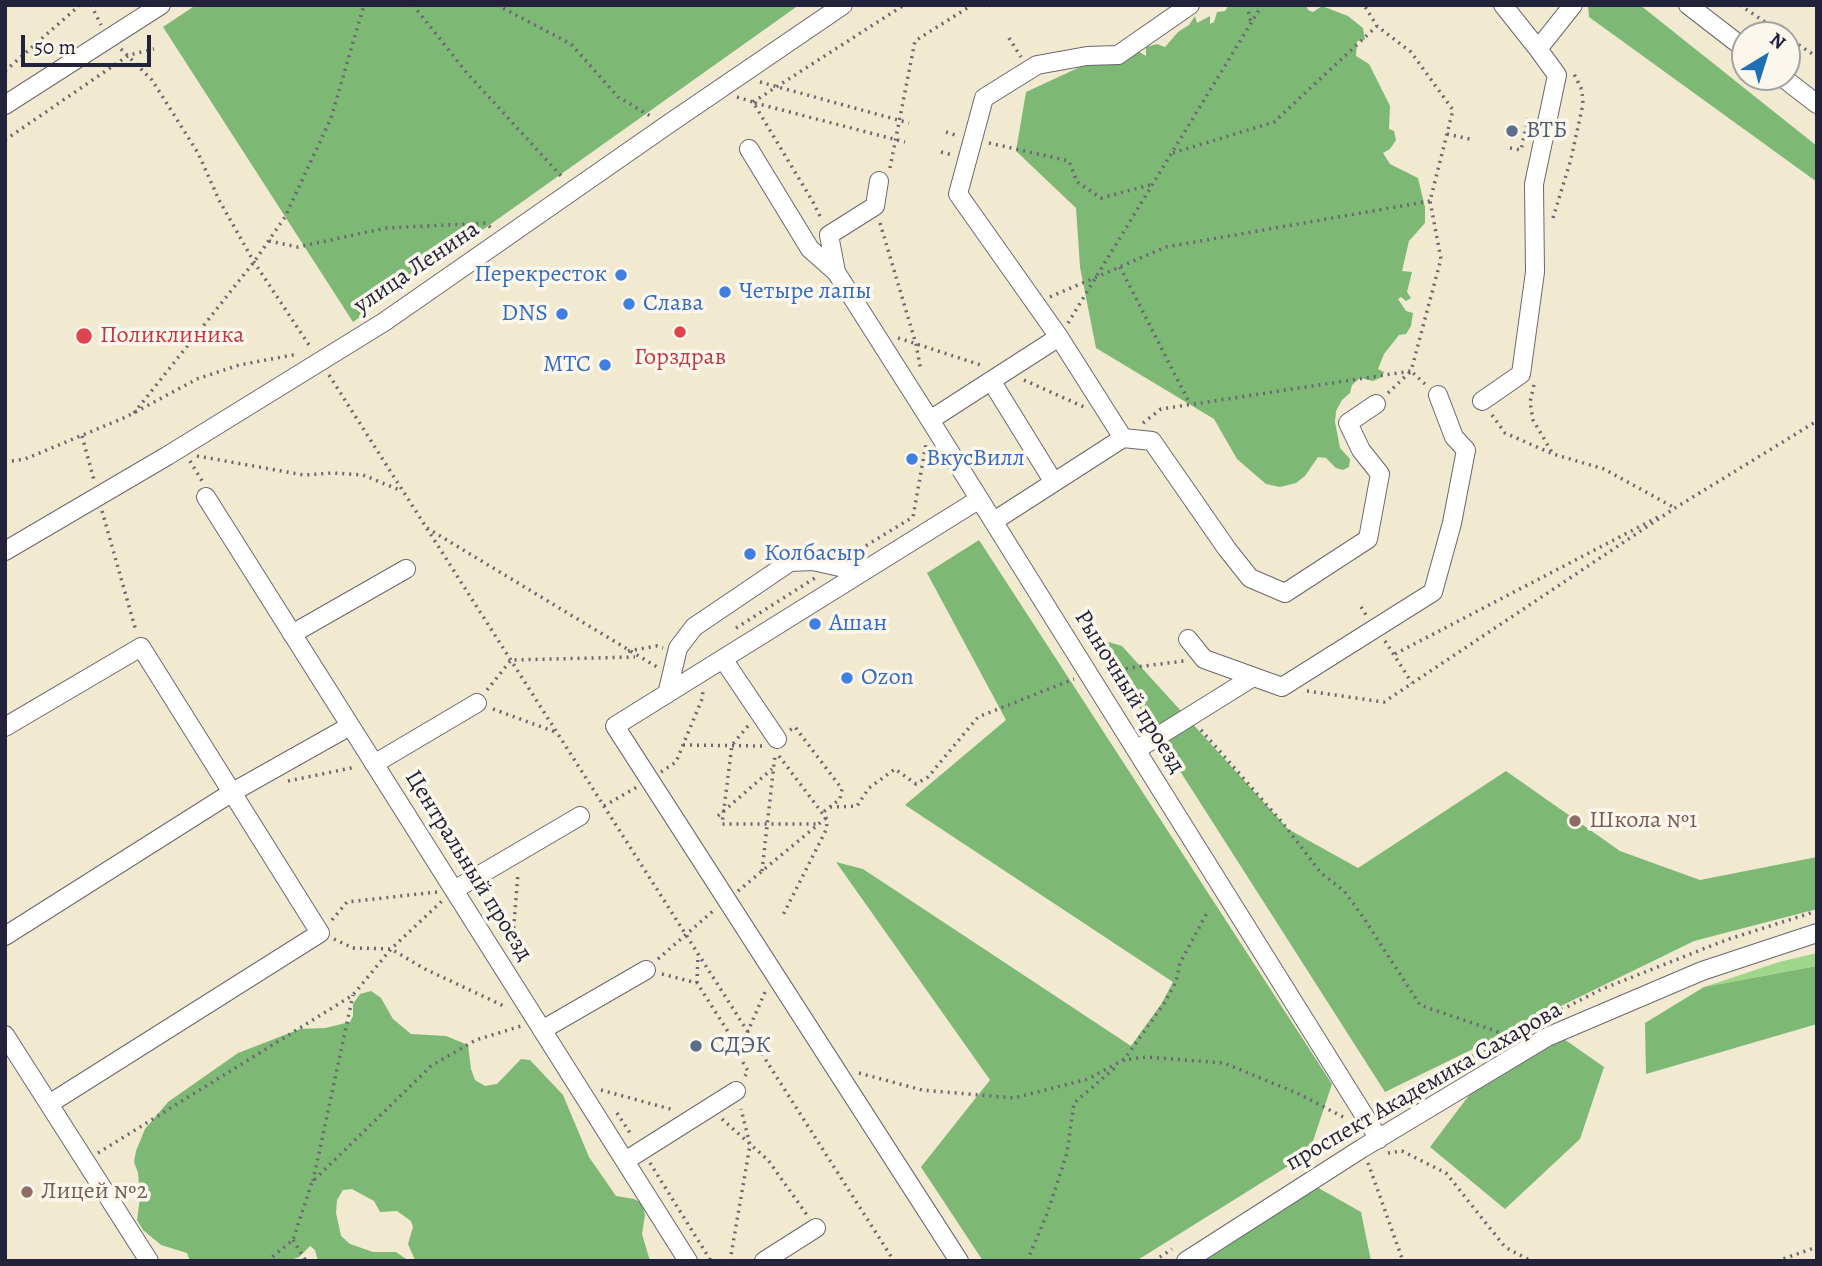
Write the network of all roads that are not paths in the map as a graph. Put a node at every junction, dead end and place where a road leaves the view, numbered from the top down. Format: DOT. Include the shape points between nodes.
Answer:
graph roads {
  1 [pos="160,5"];
  2 [pos="843,5"];
  3 [pos="1190,5"];
  4 [pos="1503,5"];
  5 [pos="1573,5"];
  6 [pos="1688,5"];
  7 [pos="1731,38"];
  8 [pos="1538,49"];
  9 [pos="1800,91"];
  10 [pos="1817,104"];
  11 [pos="5,105"];
  12 [pos="749,149"];
  13 [pos="883,180"];
  14 [pos="836,272"];
  15 [pos="1059,337"];
  16 [pos="992,382"];
  17 [pos="1438,395"];
  18 [pos="1482,401"];
  19 [pos="1376,404"];
  20 [pos="930,420"];
  21 [pos="1123,438"];
  22 [pos="1053,481"];
  23 [pos="206,497"];
  24 [pos="978,500"];
  25 [pos="994,521"];
  26 [pos="5,551"];
  27 [pos="406,569"];
  28 [pos="862,572"];
  29 [pos="292,634"];
  30 [pos="1188,639"];
  31 [pos="723,659"];
  32 [pos="1254,677"];
  33 [pos="667,694"];
  34 [pos="477,703"];
  35 [pos="350,726"];
  36 [pos="5,727"];
  37 [pos="776,746"];
  38 [pos="1136,750"];
  39 [pos="374,764"];
  40 [pos="231,793"];
  41 [pos="580,816"];
  42 [pos="454,890"];
  43 [pos="1817,933"];
  44 [pos="5,936"];
  45 [pos="646,970"];
  46 [pos="540,1025"];
  47 [pos="5,1035"];
  48 [pos="736,1091"];
  49 [pos="49,1104"];
  50 [pos="1379,1139"];
  51 [pos="625,1161"];
  52 [pos="816,1228"];
  53 [pos="149,1261"];
  54 [pos="688,1261"];
  55 [pos="764,1261"];
  56 [pos="959,1261"];
  57 [pos="1186,1261"];
  1 -- 11 [label="street"];
  2 -- 26 [label="street, улица Ленина" via="384,322"];
  3 -- 15 [label="street" via="1118,55 1037,65 984,98 958,194"];
  4 -- 8 [label="street"];
  5 -- 8 [label="street"];
  6 -- 7 [label="street"];
  8 -- 18 [label="street" via="1557,75 1534,184 1535,272 1521,374"];
  9 -- 10 [label="street"];
  12 -- 14 [label="street" via="810,249"];
  13 -- 14 [label="street" via="875,206 829,235"];
  14 -- 20 [label="street, Рыночный проезд"];
  15 -- 16 [label="street"];
  15 -- 21 [label="street"];
  16 -- 20 [label="street"];
  16 -- 22 [label="street"];
  17 -- 32 [label="street" via="1454,438 1465,450 1433,592 1282,687"];
  19 -- 21 [label="street" via="1348,423 1361,450 1381,474 1368,539 1285,593 1250,578 1152,441"];
  20 -- 24 [label="street, Рыночный проезд"];
  21 -- 22 [label="street"];
  22 -- 25 [label="street"];
  23 -- 29 [label="street, Центральный проезд"];
  24 -- 25 [label="street, Рыночный проезд"];
  24 -- 28 [label="street"];
  25 -- 38 [label="street, Рыночный проезд"];
  27 -- 29 [label="street"];
  28 -- 31 [label="street"];
  28 -- 33 [label="street" via="813,561 790,562 694,627 678,648"];
  29 -- 35 [label="street, Центральный проезд"];
  30 -- 32 [label="street" via="1204,659"];
  31 -- 33 [label="street"];
  31 -- 37 [label="street"];
  32 -- 38 [label="street"];
  33 -- 56 [label="street" via="615,726"];
  34 -- 39 [label="street"];
  35 -- 39 [label="street, Центральный проезд"];
  35 -- 40 [label="street"];
  36 -- 40 [label="street" via="141,647"];
  38 -- 50 [label="street, Рыночный проезд"];
  39 -- 42 [label="street, Центральный проезд"];
  40 -- 44 [label="street"];
  40 -- 49 [label="street" via="320,933"];
  41 -- 42 [label="street"];
  42 -- 46 [label="street, Центральный проезд"];
  43 -- 50 [label="street, проспект Академика Сахарова" via="1702,971 1548,1037"];
  45 -- 46 [label="street"];
  46 -- 51 [label="street, Центральный проезд"];
  47 -- 49 [label="street"];
  48 -- 51 [label="street"];
  49 -- 53 [label="street"];
  50 -- 57 [label="street, проспект Академика Сахарова"];
  51 -- 54 [label="street, Центральный проезд"];
  52 -- 55 [label="street"];
}
